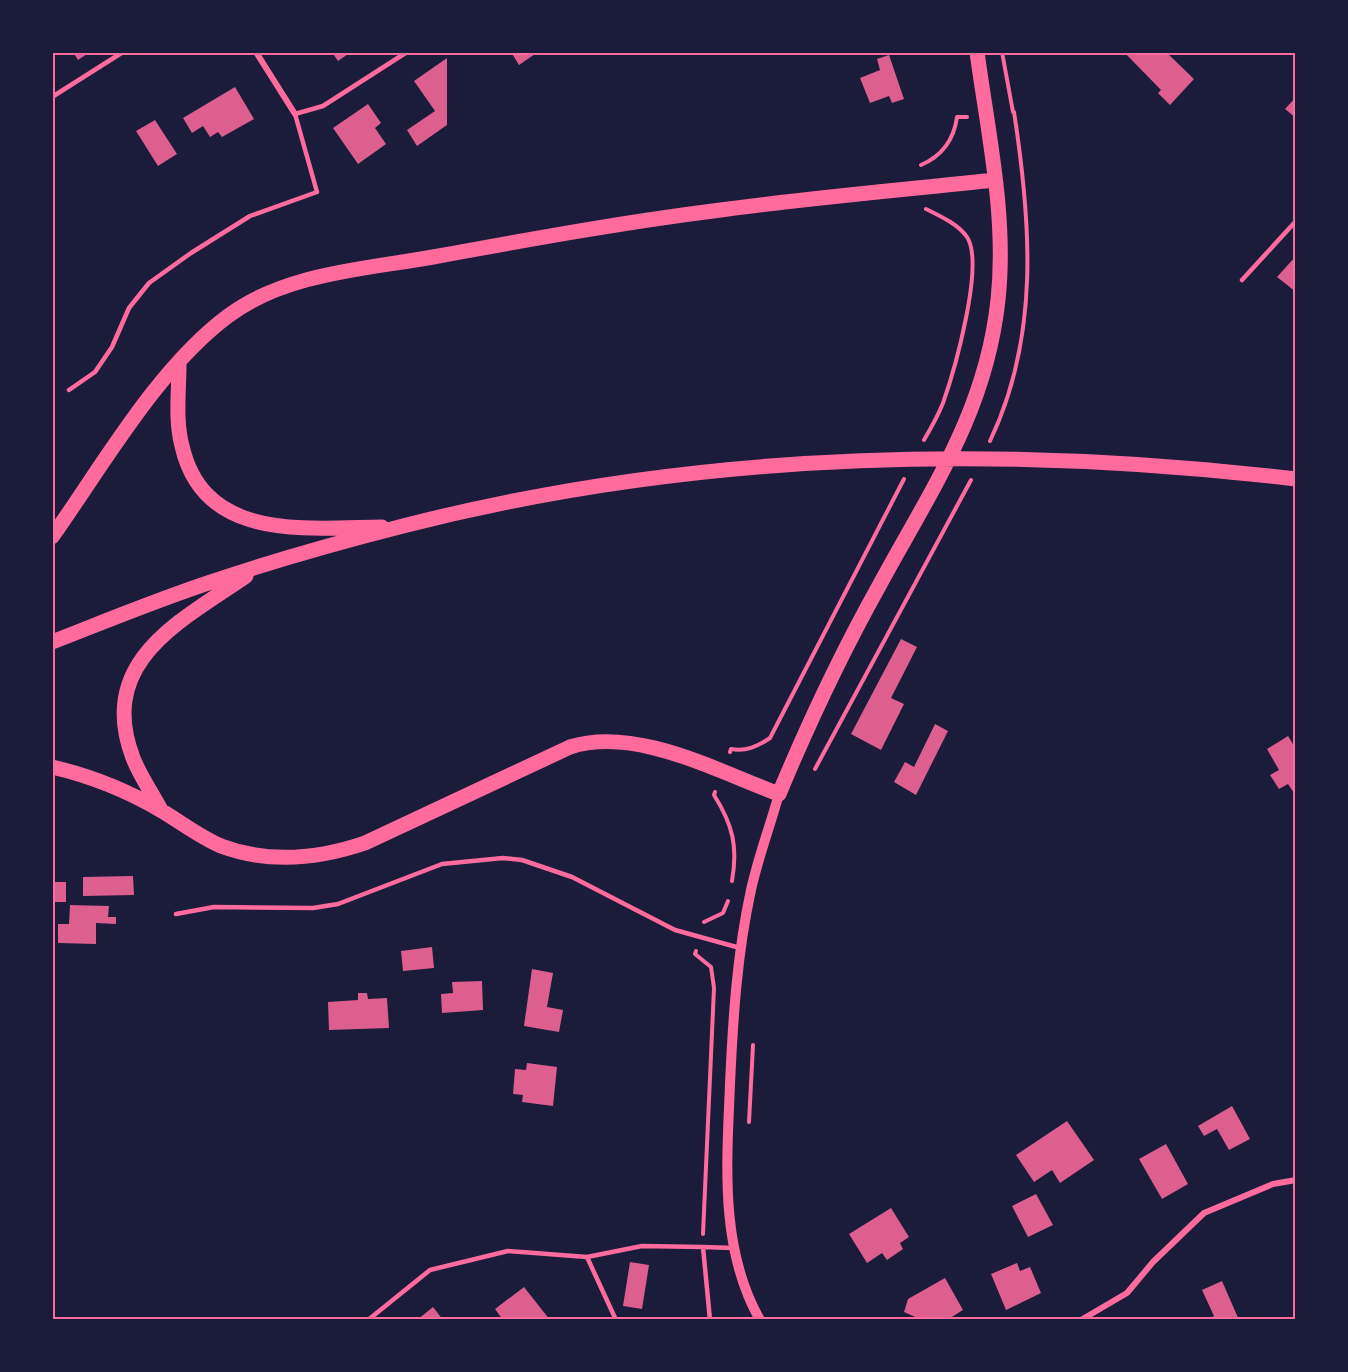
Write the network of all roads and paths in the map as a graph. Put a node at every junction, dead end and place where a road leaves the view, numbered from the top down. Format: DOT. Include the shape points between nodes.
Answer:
graph roads {
  1 [pos="123,52"];
  2 [pos="256,52"];
  3 [pos="407,52"];
  4 [pos="977,52"];
  5 [pos="52,97"];
  6 [pos="1014,112"];
  7 [pos="295,114"];
  8 [pos="986,116"];
  9 [pos="913,169"];
  10 [pos="995,180"];
  11 [pos="917,207"];
  12 [pos="1296,221"];
  13 [pos="1242,280"];
  14 [pos="179,364"];
  15 [pos="69,390"];
  16 [pos="988,446"];
  17 [pos="921,447"];
  18 [pos="905,477"];
  19 [pos="972,478"];
  20 [pos="1296,479"];
  21 [pos="403,526"];
  22 [pos="52,537"];
  23 [pos="259,567"];
  24 [pos="52,642"];
  25 [pos="730,753"];
  26 [pos="52,766"];
  27 [pos="814,771"];
  28 [pos="715,792"];
  29 [pos="779,794"];
  30 [pos="161,810"];
  31 [pos="731,883"];
  32 [pos="730,892"];
  33 [pos="176,914"];
  34 [pos="702,927"];
  35 [pos="740,948"];
  36 [pos="696,951"];
  37 [pos="753,1042"];
  38 [pos="749,1125"];
  39 [pos="1296,1180"];
  40 [pos="703,1247"];
  41 [pos="734,1248"];
  42 [pos="587,1257"];
  43 [pos="368,1320"];
  44 [pos="616,1320"];
  45 [pos="710,1320"];
  46 [pos="760,1320"];
  47 [pos="1081,1320"];
  1 -- 5 [label="lane"];
  2 -- 7 [label="street"];
  3 -- 7 [label="lane" via="323,106"];
  4 -- 8 [label="main road"];
  6 -- 16 [label="path" via="1028,213 1028,295 1003,414"];
  7 -- 15 [label="lane" via="317,192 250,216 150,283 129,308 112,348 95,372"];
  8 -- 9 [label="path" via="957,117 953,136 943,152"];
  8 -- 10 [label="main road"];
  10 -- 14 [label="main road" via="738,208 573,231 302,282 276,290 230,314"];
  10 -- 29 [label="main road" via="1000,232 998,299 991,346 970,416 943,475 839,658"];
  11 -- 17 [label="path" via="952,223 972,248 966,314 956,363 942,406"];
  12 -- 13 [label="lane"];
  14 -- 21 [label="main road" via="178,423 182,447 197,482 216,503 245,520 279,526"];
  14 -- 22 [label="main road" via="129,426"];
  18 -- 25 [label="path" via="770,738 754,747 731,749"];
  19 -- 27 [label="path"];
  20 -- 21 [label="main road" via="1167,465 1029,458 864,458 678,475 489,506"];
  21 -- 23 [label="main road"];
  23 -- 24 [label="main road"];
  23 -- 30 [label="main road" via="160,637 136,669 128,692 126,724 134,758"];
  26 -- 30 [label="main road" via="87,775"];
  28 -- 31 [label="path" via="737,854"];
  29 -- 30 [label="main road" via="639,743 597,740 570,747 365,843 316,856 259,855 224,847"];
  29 -- 35 [label="street" via="751,887"];
  32 -- 34 [label="path" via="723,913 703,922"];
  33 -- 35 [label="lane" via="214,907 313,908 338,904 442,864 503,858 522,860 572,877 675,930"];
  35 -- 41 [label="street" via="727,1160"];
  36 -- 40 [label="path" via="711,967 714,988"];
  37 -- 38 [label="path"];
  39 -- 47 [label="street" via="1273,1184 1204,1213 1127,1293"];
  40 -- 41 [label="lane"];
  40 -- 42 [label="lane" via="642,1246"];
  40 -- 45 [label="lane"];
  41 -- 46 [label="street" via="745,1288"];
  42 -- 43 [label="lane" via="508,1251 430,1270"];
  42 -- 44 [label="lane"];
}
